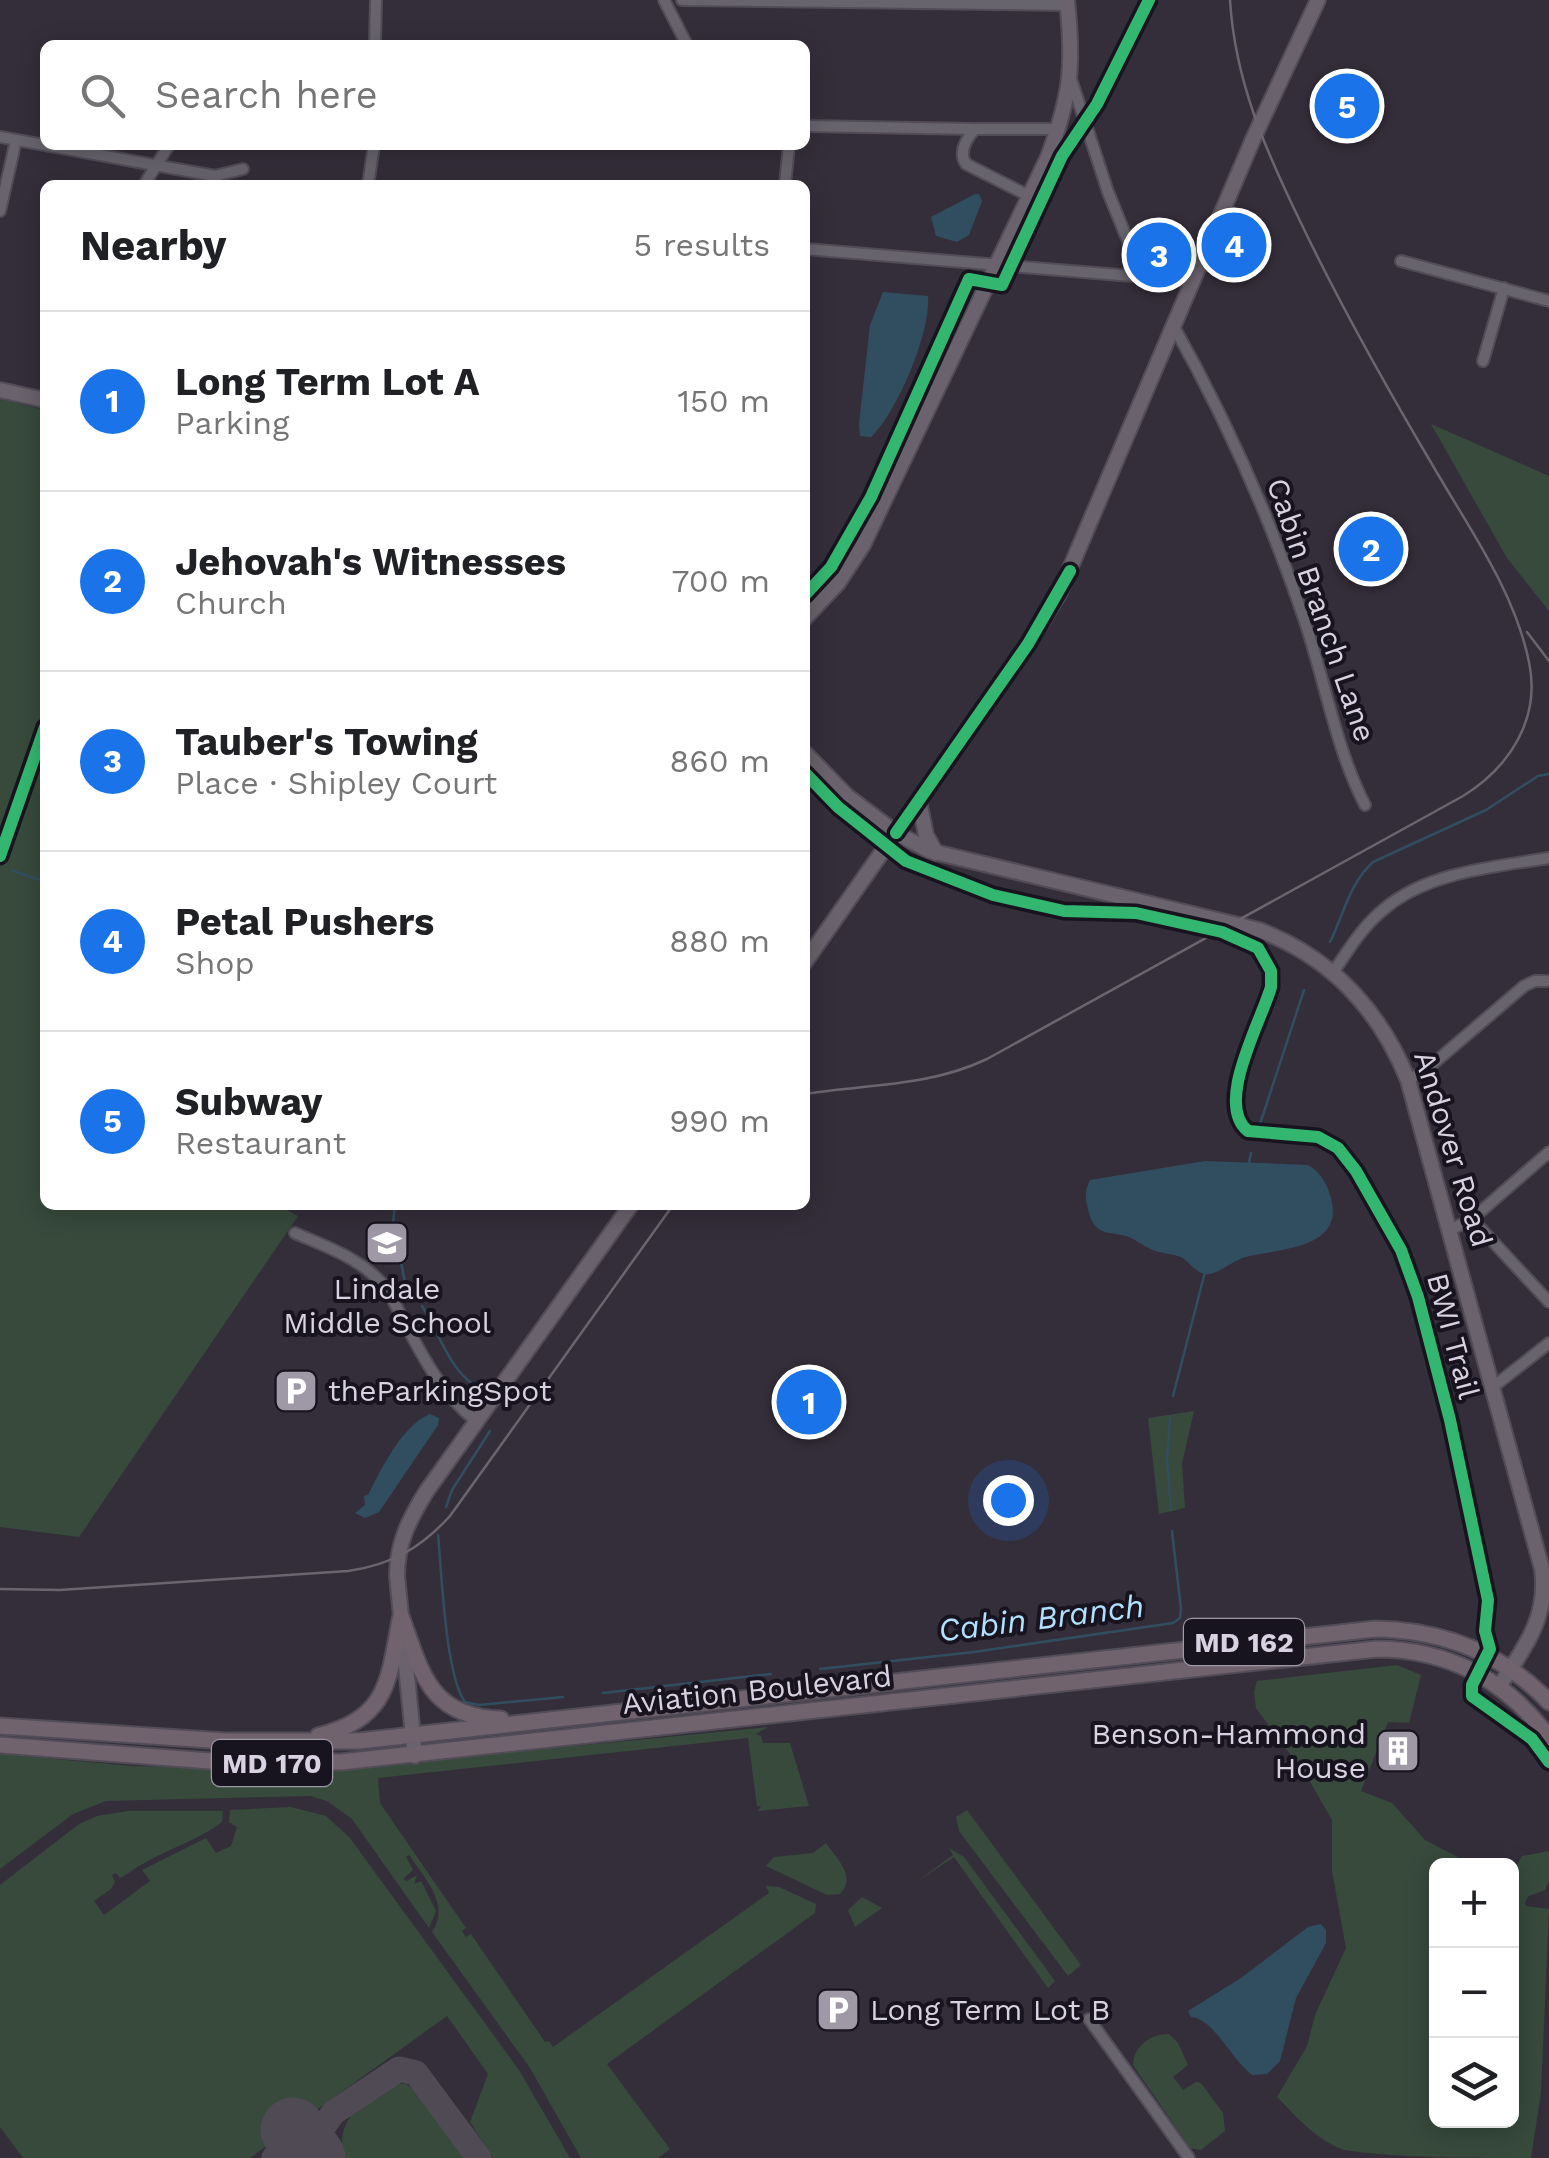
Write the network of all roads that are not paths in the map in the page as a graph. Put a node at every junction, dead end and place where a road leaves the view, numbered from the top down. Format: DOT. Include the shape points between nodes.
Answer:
graph roads {
  1 [pos="376,0"];
  2 [pos="664,0"];
  3 [pos="682,0"];
  4 [pos="1318,0"];
  5 [pos="1067,2"];
  6 [pos="375,40"];
  7 [pos="684,40"];
  8 [pos="1071,78"];
  9 [pos="1084,120"];
  10 [pos="1059,125"];
  11 [pos="810,126"];
  12 [pos="975,129"];
  13 [pos="0,137"];
  14 [pos="16,140"];
  15 [pos="40,144"];
  16 [pos="70,150"];
  17 [pos="166,150"];
  18 [pos="373,150"];
  19 [pos="788,150"];
  20 [pos="157,166"];
  21 [pos="243,169"];
  22 [pos="147,180"];
  23 [pos="369,180"];
  24 [pos="786,180"];
  25 [pos="1031,197"];
  26 [pos="0,211"];
  27 [pos="810,249"];
  28 [pos="1401,261"];
  29 [pos="997,267"];
  30 [pos="1143,278"];
  31 [pos="1193,281"];
  32 [pos="1504,288"];
  33 [pos="1549,301"];
  34 [pos="1173,326"];
  35 [pos="1483,361"];
  36 [pos="0,390"];
  37 [pos="40,399"];
  38 [pos="810,613"];
  39 [pos="810,757"];
  40 [pos="919,800"];
  41 [pos="1365,805"];
  42 [pos="896,834"];
  43 [pos="936,853"];
  44 [pos="1549,858"];
  45 [pos="810,955"];
  46 [pos="1334,970"];
  47 [pos="1546,982"];
  48 [pos="1408,1080"];
  49 [pos="1549,1152"];
  50 [pos="627,1210"];
  51 [pos="1472,1219"];
  52 [pos="1450,1230"];
  53 [pos="295,1234"];
  54 [pos="1549,1302"];
  55 [pos="1549,1343"];
  56 [pos="1494,1388"];
  57 [pos="476,1421"];
  58 [pos="1546,1605"];
  59 [pos="400,1616"];
  60 [pos="1216,1646"];
  61 [pos="1201,1668"];
  62 [pos="1511,1668"];
  63 [pos="1500,1685"];
  64 [pos="1549,1702"];
  65 [pos="560,1720"];
  66 [pos="0,1726"];
  67 [pos="412,1736"];
  68 [pos="1549,1738"];
  69 [pos="292,1743"];
  70 [pos="0,1745"];
  71 [pos="414,1756"];
  72 [pos="1088,2018"];
  73 [pos="1189,2158"];
  1 -- 6 [label="street"];
  2 -- 7 [label="street"];
  3 -- 5 [label="street"];
  4 -- 31 [label="main road"];
  5 -- 8 [label="main road"];
  8 -- 9 [label="street"];
  8 -- 10 [label="main road"];
  9 -- 10 [label="street"];
  9 -- 30 [label="street"];
  10 -- 12 [label="street"];
  10 -- 25 [label="main road"];
  11 -- 12 [label="street"];
  12 -- 25 [label="street" via="966,139 966,164"];
  13 -- 14 [label="street"];
  14 -- 15 [label="street"];
  14 -- 26 [label="street"];
  16 -- 20 [label="street"];
  17 -- 20 [label="street"];
  18 -- 23 [label="street"];
  19 -- 24 [label="street"];
  20 -- 21 [label="street" via="215,176"];
  20 -- 22 [label="street"];
  25 -- 29 [label="main road"];
  27 -- 29 [label="street"];
  28 -- 32 [label="street"];
  29 -- 30 [label="street"];
  29 -- 38 [label="main road" via="864,545"];
  30 -- 31 [label="street"];
  31 -- 34 [label="main road"];
  32 -- 33 [label="street"];
  32 -- 35 [label="street"];
  34 -- 40 [label="main road" via="1060,592"];
  34 -- 41 [label="street, Cabin Branch Lane" via="1265,509"];
  36 -- 37 [label="main road"];
  39 -- 42 [label="main road, Andover Road"];
  40 -- 42 [label="main road"];
  40 -- 43 [label="main road"];
  42 -- 43 [label="main road, Andover Road"];
  42 -- 45 [label="main road"];
  43 -- 46 [label="main road, Andover Road" via="1238,923"];
  44 -- 46 [label="street" via="1415,888 1365,927"];
  46 -- 48 [label="main road, Andover Road" via="1376,1018"];
  47 -- 48 [label="street" via="1524,986"];
  48 -- 52 [label="main road, Andover Road"];
  49 -- 51 [label="street"];
  50 -- 57 [label="main road, MD 170"];
  51 -- 52 [label="street"];
  51 -- 54 [label="street"];
  52 -- 56 [label="main road, Andover Road"];
  53 -- 57 [label="street" via="376,1276 438,1383"];
  55 -- 56 [label="street"];
  56 -- 58 [label="main road, Andover Road"];
  57 -- 59 [label="main road, MD 170" via="402,1536"];
  58 -- 62 [label="main road, Andover Road"];
  59 -- 65 [label="main road" via="426,1683 447,1705 473,1717"];
  59 -- 67 [label="main road, MD 170"];
  59 -- 69 [label="main road, MD 170" via="388,1684 376,1705 348,1727"];
  60 -- 61 [label="main road"];
  60 -- 62 [label="main road, Aviation Boulevard / MD 162" via="1404,1630 1463,1644"];
  60 -- 65 [label="main road, Aviation Boulevard / MD 162"];
  61 -- 63 [label="main road, Aviation Boulevard / MD 162" via="1388,1649 1448,1660"];
  61 -- 71 [label="main road, Aviation Boulevard / MD 162"];
  62 -- 63 [label="main road, Andover Road"];
  62 -- 64 [label="main road, Aviation Boulevard / MD 162"];
  63 -- 68 [label="main road, Aviation Boulevard / MD 162"];
  65 -- 67 [label="main road, Aviation Boulevard / MD 162"];
  66 -- 69 [label="main road, Aviation Boulevard / MD 170"];
  67 -- 69 [label="main road, Aviation Boulevard / MD 162"];
  67 -- 71 [label="main road, MD 170"];
  70 -- 71 [label="main road, Aviation Boulevard / MD 170" via="254,1763"];
  72 -- 73 [label="street"];
}
